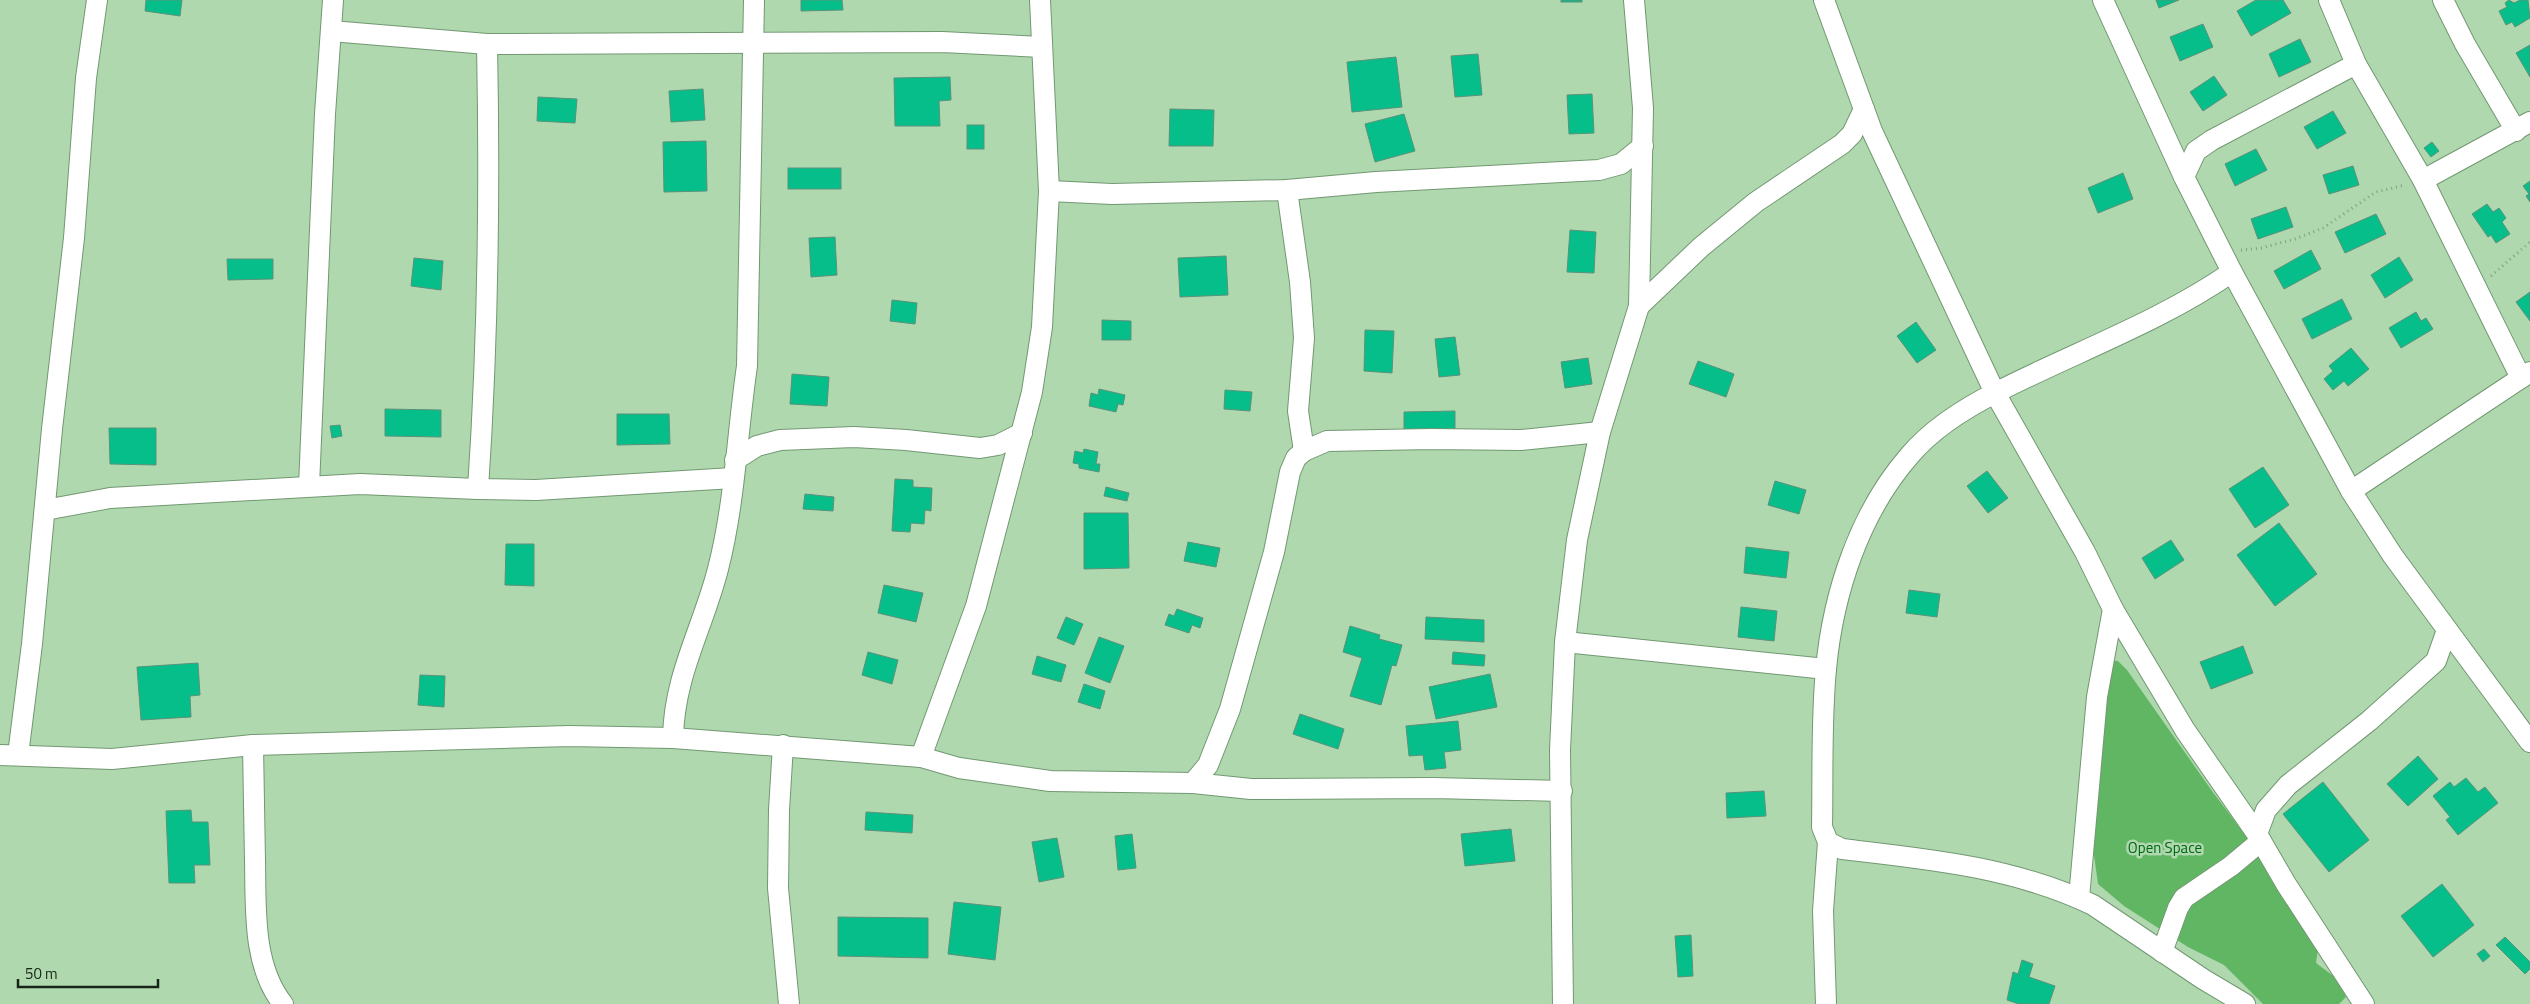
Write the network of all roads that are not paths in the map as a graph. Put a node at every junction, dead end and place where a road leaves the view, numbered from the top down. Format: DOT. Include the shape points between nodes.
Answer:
graph roads {
  1 [pos="97,0"];
  2 [pos="333,0"];
  3 [pos="754,0"];
  4 [pos="1040,0"];
  5 [pos="1634,0"];
  6 [pos="1824,0"];
  7 [pos="2103,0"];
  8 [pos="2329,0"];
  9 [pos="2442,0"];
  10 [pos="331,31"];
  11 [pos="754,43"];
  12 [pos="487,44"];
  13 [pos="1042,47"];
  14 [pos="2356,64"];
  15 [pos="1864,109"];
  16 [pos="2523,127"];
  17 [pos="1643,146"];
  18 [pos="2184,177"];
  19 [pos="2423,180"];
  20 [pos="1287,190"];
  21 [pos="1049,191"];
  22 [pos="2229,266"];
  23 [pos="1639,306"];
  24 [pos="2525,375"];
  25 [pos="1995,393"];
  26 [pos="1600,432"];
  27 [pos="1022,433"];
  28 [pos="1304,451"];
  29 [pos="734,469"];
  30 [pos="309,486"];
  31 [pos="478,489"];
  32 [pos="2351,491"];
  33 [pos="45,510"];
  34 [pos="2113,610"];
  35 [pos="2447,630"];
  36 [pos="1565,642"];
  37 [pos="1826,669"];
  38 [pos="673,738"];
  39 [pos="2530,742"];
  40 [pos="253,745"];
  41 [pos="783,745"];
  42 [pos="9,755"];
  43 [pos="921,758"];
  44 [pos="1192,784"];
  45 [pos="1562,791"];
  46 [pos="2259,838"];
  47 [pos="1828,842"];
  48 [pos="2079,898"];
  49 [pos="2162,952"];
  50 [pos="2358,1001"];
  51 [pos="283,1004"];
  52 [pos="789,1004"];
  53 [pos="1563,1004"];
  54 [pos="1826,1004"];
  55 [pos="2245,1004"];
  1 -- 33 [label="street" via="86,78 74,238"];
  2 -- 10 [label="street"];
  3 -- 11 [label="street"];
  4 -- 13 [label="street"];
  5 -- 17 [label="street"];
  6 -- 15 [label="street"];
  7 -- 18 [label="street"];
  8 -- 14 [label="street"];
  9 -- 16 [label="street" via="2465,44"];
  10 -- 12 [label="street"];
  10 -- 30 [label="street"];
  11 -- 12 [label="street"];
  11 -- 13 [label="street" via="942,42"];
  11 -- 29 [label="street" via="747,366"];
  12 -- 31 [label="street" via="486,365"];
  13 -- 21 [label="street"];
  14 -- 18 [label="street" via="2212,140 2196,151"];
  14 -- 19 [label="street"];
  15 -- 23 [label="street" via="1852,134 1842,144 1756,202 1701,247"];
  15 -- 25 [label="street"];
  16 -- 19 [label="street"];
  17 -- 20 [label="street" via="1621,164 1599,170"];
  17 -- 23 [label="street"];
  18 -- 22 [label="street"];
  19 -- 24 [label="street" via="2476,290"];
  20 -- 21 [label="street" via="1112,194"];
  20 -- 28 [label="street" via="1304,338 1298,411"];
  21 -- 27 [label="street" via="1042,327"];
  22 -- 25 [label="street" via="2200,294"];
  22 -- 32 [label="street"];
  23 -- 26 [label="street"];
  24 -- 32 [label="street"];
  25 -- 34 [label="street" via="2085,552"];
  25 -- 37 [label="street" via="1945,423 1911,453 1891,478 1846,569 1833,621"];
  26 -- 28 [label="street" via="1521,440 1327,441"];
  26 -- 36 [label="street" via="1577,540"];
  27 -- 29 [label="street" via="998,445 980,448 854,436 780,440 757,446"];
  27 -- 43 [label="street" via="976,606"];
  28 -- 44 [label="street" via="1296,458 1290,472 1274,552 1230,709 1208,765"];
  29 -- 31 [label="street" via="630,486"];
  29 -- 38 [label="street" via="729,522 718,572 677,694"];
  30 -- 31 [label="street" via="360,484"];
  30 -- 33 [label="street" via="110,498"];
  32 -- 35 [label="street"];
  33 -- 42 [label="street" via="32,644"];
  34 -- 46 [label="street" via="2185,730"];
  34 -- 48 [label="street" via="2097,696"];
  35 -- 39 [label="street"];
  35 -- 46 [label="street" via="2436,661 2369,721 2288,785 2266,810"];
  36 -- 37 [label="street"];
  36 -- 45 [label="street" via="1560,750"];
  37 -- 47 [label="street" via="1822,827"];
  38 -- 40 [label="street" via="470,737 404,742"];
  38 -- 41 [label="street"];
  40 -- 42 [label="street" via="112,759"];
  40 -- 51 [label="street" via="256,929 266,971"];
  41 -- 43 [label="street"];
  41 -- 52 [label="street" via="778,888"];
  43 -- 44 [label="street" via="959,768 1050,781"];
  44 -- 45 [label="street" via="1252,789"];
  45 -- 53 [label="street" via="1560,906"];
  46 -- 49 [label="street" via="2231,866 2184,898"];
  46 -- 50 [label="street"];
  47 -- 48 [label="street" via="1842,849 1979,867"];
  47 -- 54 [label="street" via="1823,912"];
  48 -- 49 [label="street"];
  49 -- 55 [label="street"];
}
